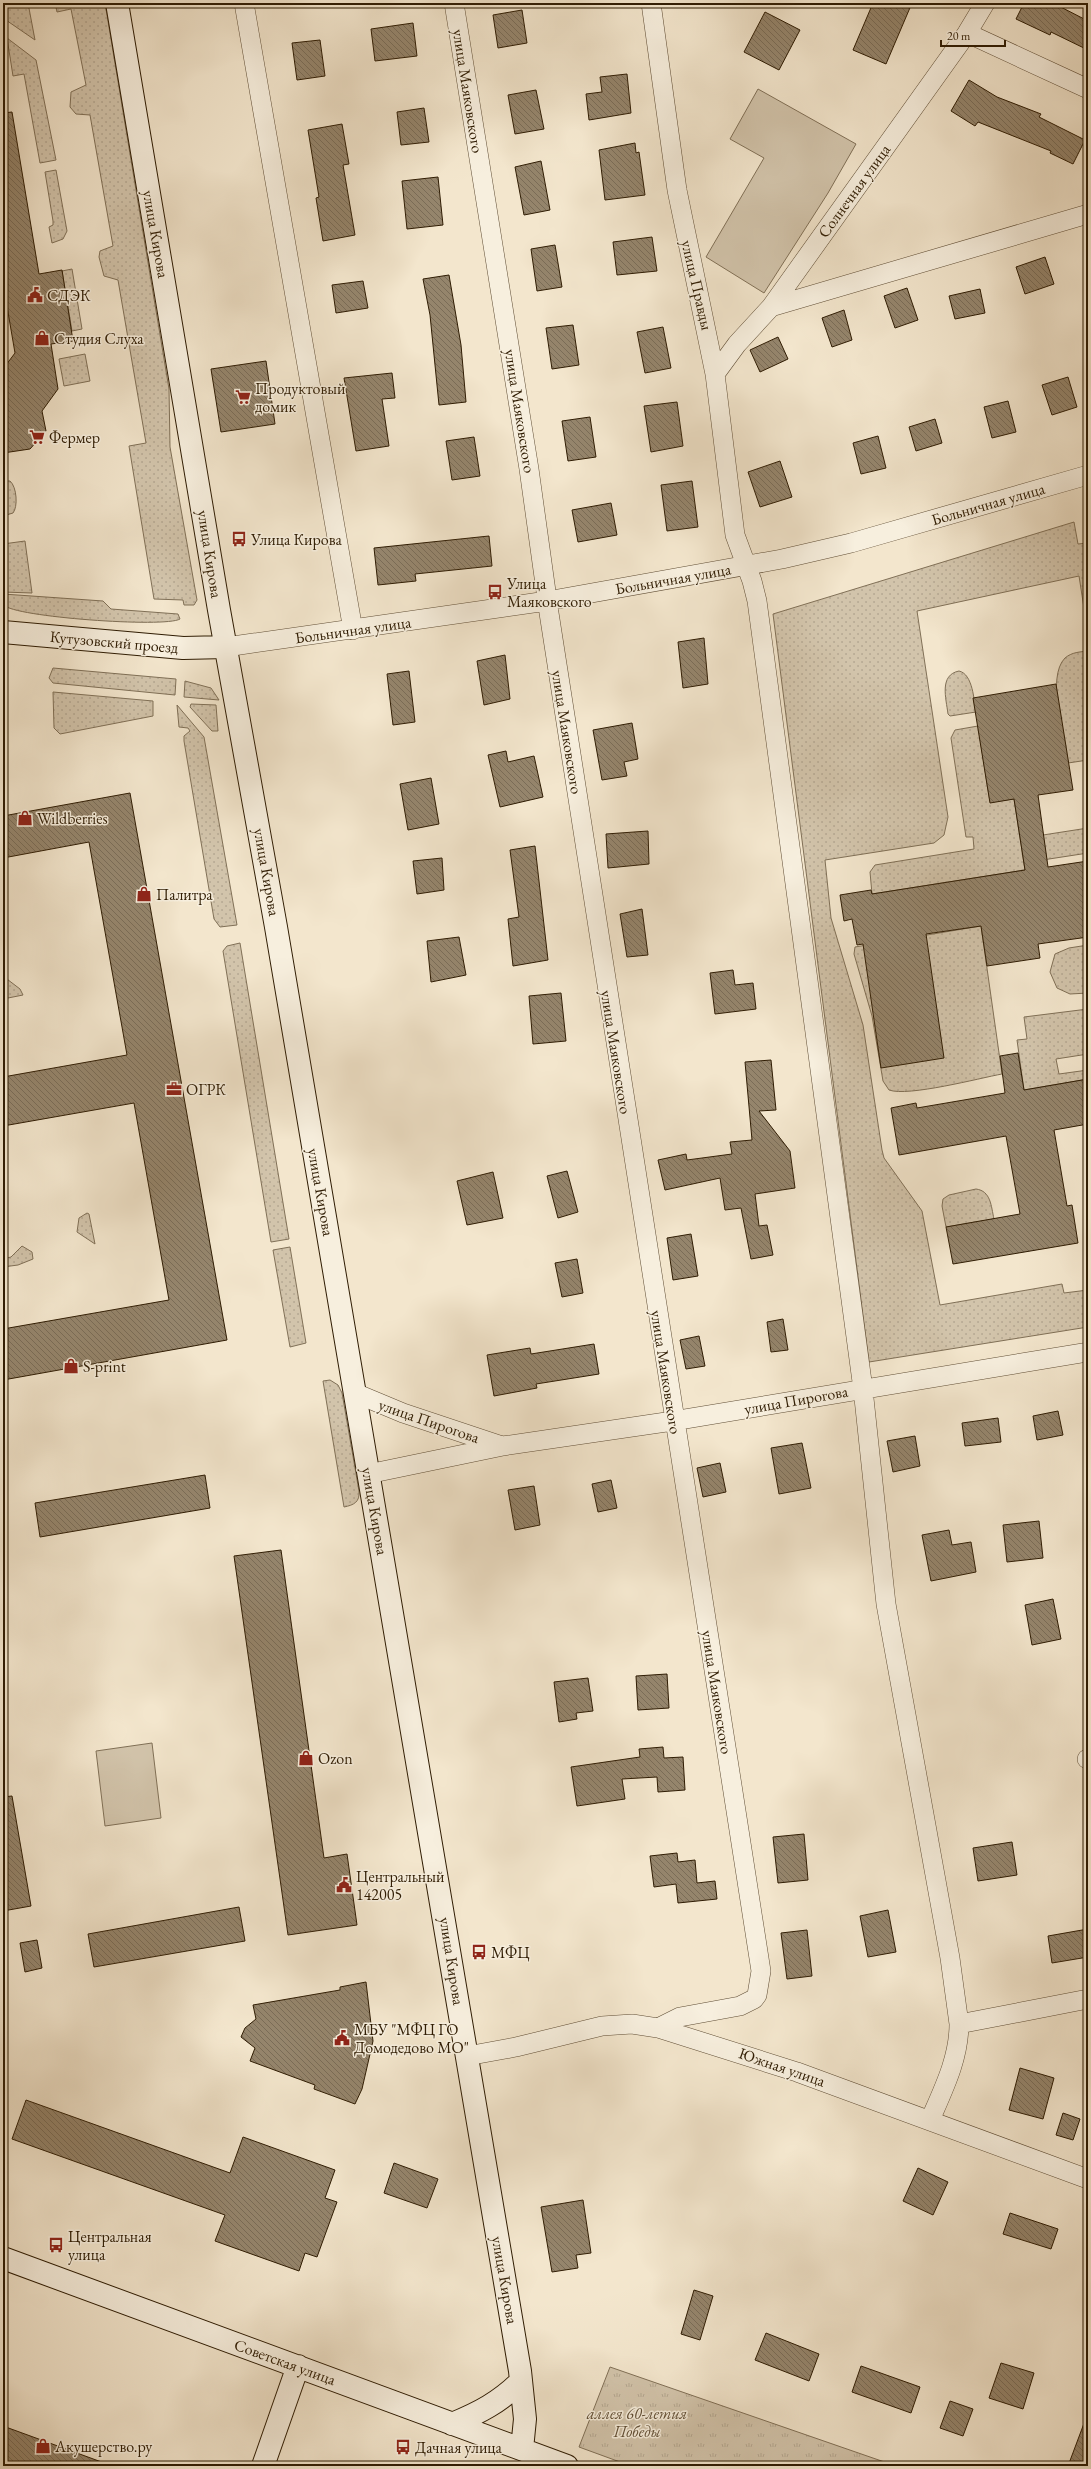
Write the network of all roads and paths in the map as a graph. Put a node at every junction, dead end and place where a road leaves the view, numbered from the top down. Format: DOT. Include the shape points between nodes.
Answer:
graph roads {
  1 [pos="117,3"];
  2 [pos="244,3"];
  3 [pos="454,3"];
  4 [pos="651,3"];
  5 [pos="985,3"];
  6 [pos="967,33"];
  7 [pos="1088,89"];
  8 [pos="1088,214"];
  9 [pos="770,307"];
  10 [pos="715,374"];
  11 [pos="1088,476"];
  12 [pos="747,566"];
  13 [pos="547,601"];
  14 [pos="353,630"];
  15 [pos="3,632"];
  16 [pos="226,648"];
  17 [pos="1088,1352"];
  18 [pos="863,1389"];
  19 [pos="355,1393"];
  20 [pos="673,1421"];
  21 [pos="503,1446"];
  22 [pos="368,1474"];
  23 [pos="1088,1999"];
  24 [pos="959,2024"];
  25 [pos="658,2028"];
  26 [pos="467,2056"];
  27 [pos="930,2120"];
  28 [pos="1088,2178"];
  29 [pos="3,2258"];
  30 [pos="298,2366"];
  31 [pos="521,2382"];
  32 [pos="452,2424"];
  33 [pos="522,2449"];
  34 [pos="263,2466"];
  35 [pos="567,2466"];
  1 -- 16 [label="street, улица Кирова"];
  2 -- 14 [label="street"];
  3 -- 13 [label="street, улица Маяковского" via="530,469"];
  4 -- 10 [label="street, улица Правды" via="677,190"];
  5 -- 6 [label="street, Солнечная улица"];
  6 -- 7 [label="street"];
  6 -- 9 [label="street, Солнечная улица"];
  8 -- 9 [label="street"];
  9 -- 10 [label="street, Солнечная улица"];
  10 -- 12 [label="street, улица Правды" via="735,535"];
  11 -- 12 [label="street, Больничная улица" via="851,543"];
  12 -- 13 [label="street, Больничная улица"];
  12 -- 18 [label="street, улица Правды" via="757,602"];
  13 -- 14 [label="street, Больничная улица"];
  13 -- 20 [label="street, улица Маяковского"];
  14 -- 16 [label="street, Больничная улица"];
  15 -- 16 [label="street, Кутузовский проезд" via="183,648"];
  16 -- 19 [label="street, улица Кирова"];
  17 -- 18 [label="street, улица Пирогова"];
  18 -- 20 [label="street, улица Пирогова"];
  18 -- 24 [label="street, улица Правды" via="886,1604 950,1958"];
  19 -- 21 [label="street, улица Пирогова" via="403,1413"];
  19 -- 22 [label="street, улица Кирова"];
  20 -- 21 [label="street, улица Пирогова"];
  20 -- 25 [label="street, улица Маяковского" via="758,1949 761,1981 757,1995 748,2003 680,2017"];
  21 -- 22 [label="street, улица Пирогова"];
  22 -- 26 [label="street, улица Кирова"];
  23 -- 24 [label="street"];
  24 -- 27 [label="street, улица Правды" via="953,2065"];
  25 -- 26 [label="street, Южная улица" via="632,2024 602,2026"];
  25 -- 27 [label="street, Южная улица" via="740,2052"];
  26 -- 31 [label="street, улица Кирова"];
  27 -- 28 [label="street, Южная улица"];
  29 -- 30 [label="street, Советская улица"];
  30 -- 32 [label="street, Советская улица"];
  30 -- 34 [label="street"];
  31 -- 32 [label="street" via="489,2408"];
  31 -- 33 [label="street, улица Кирова" via="525,2419"];
  32 -- 33 [label="street, Советская улица"];
  33 -- 35 [label="street, Советская улица"];
}
